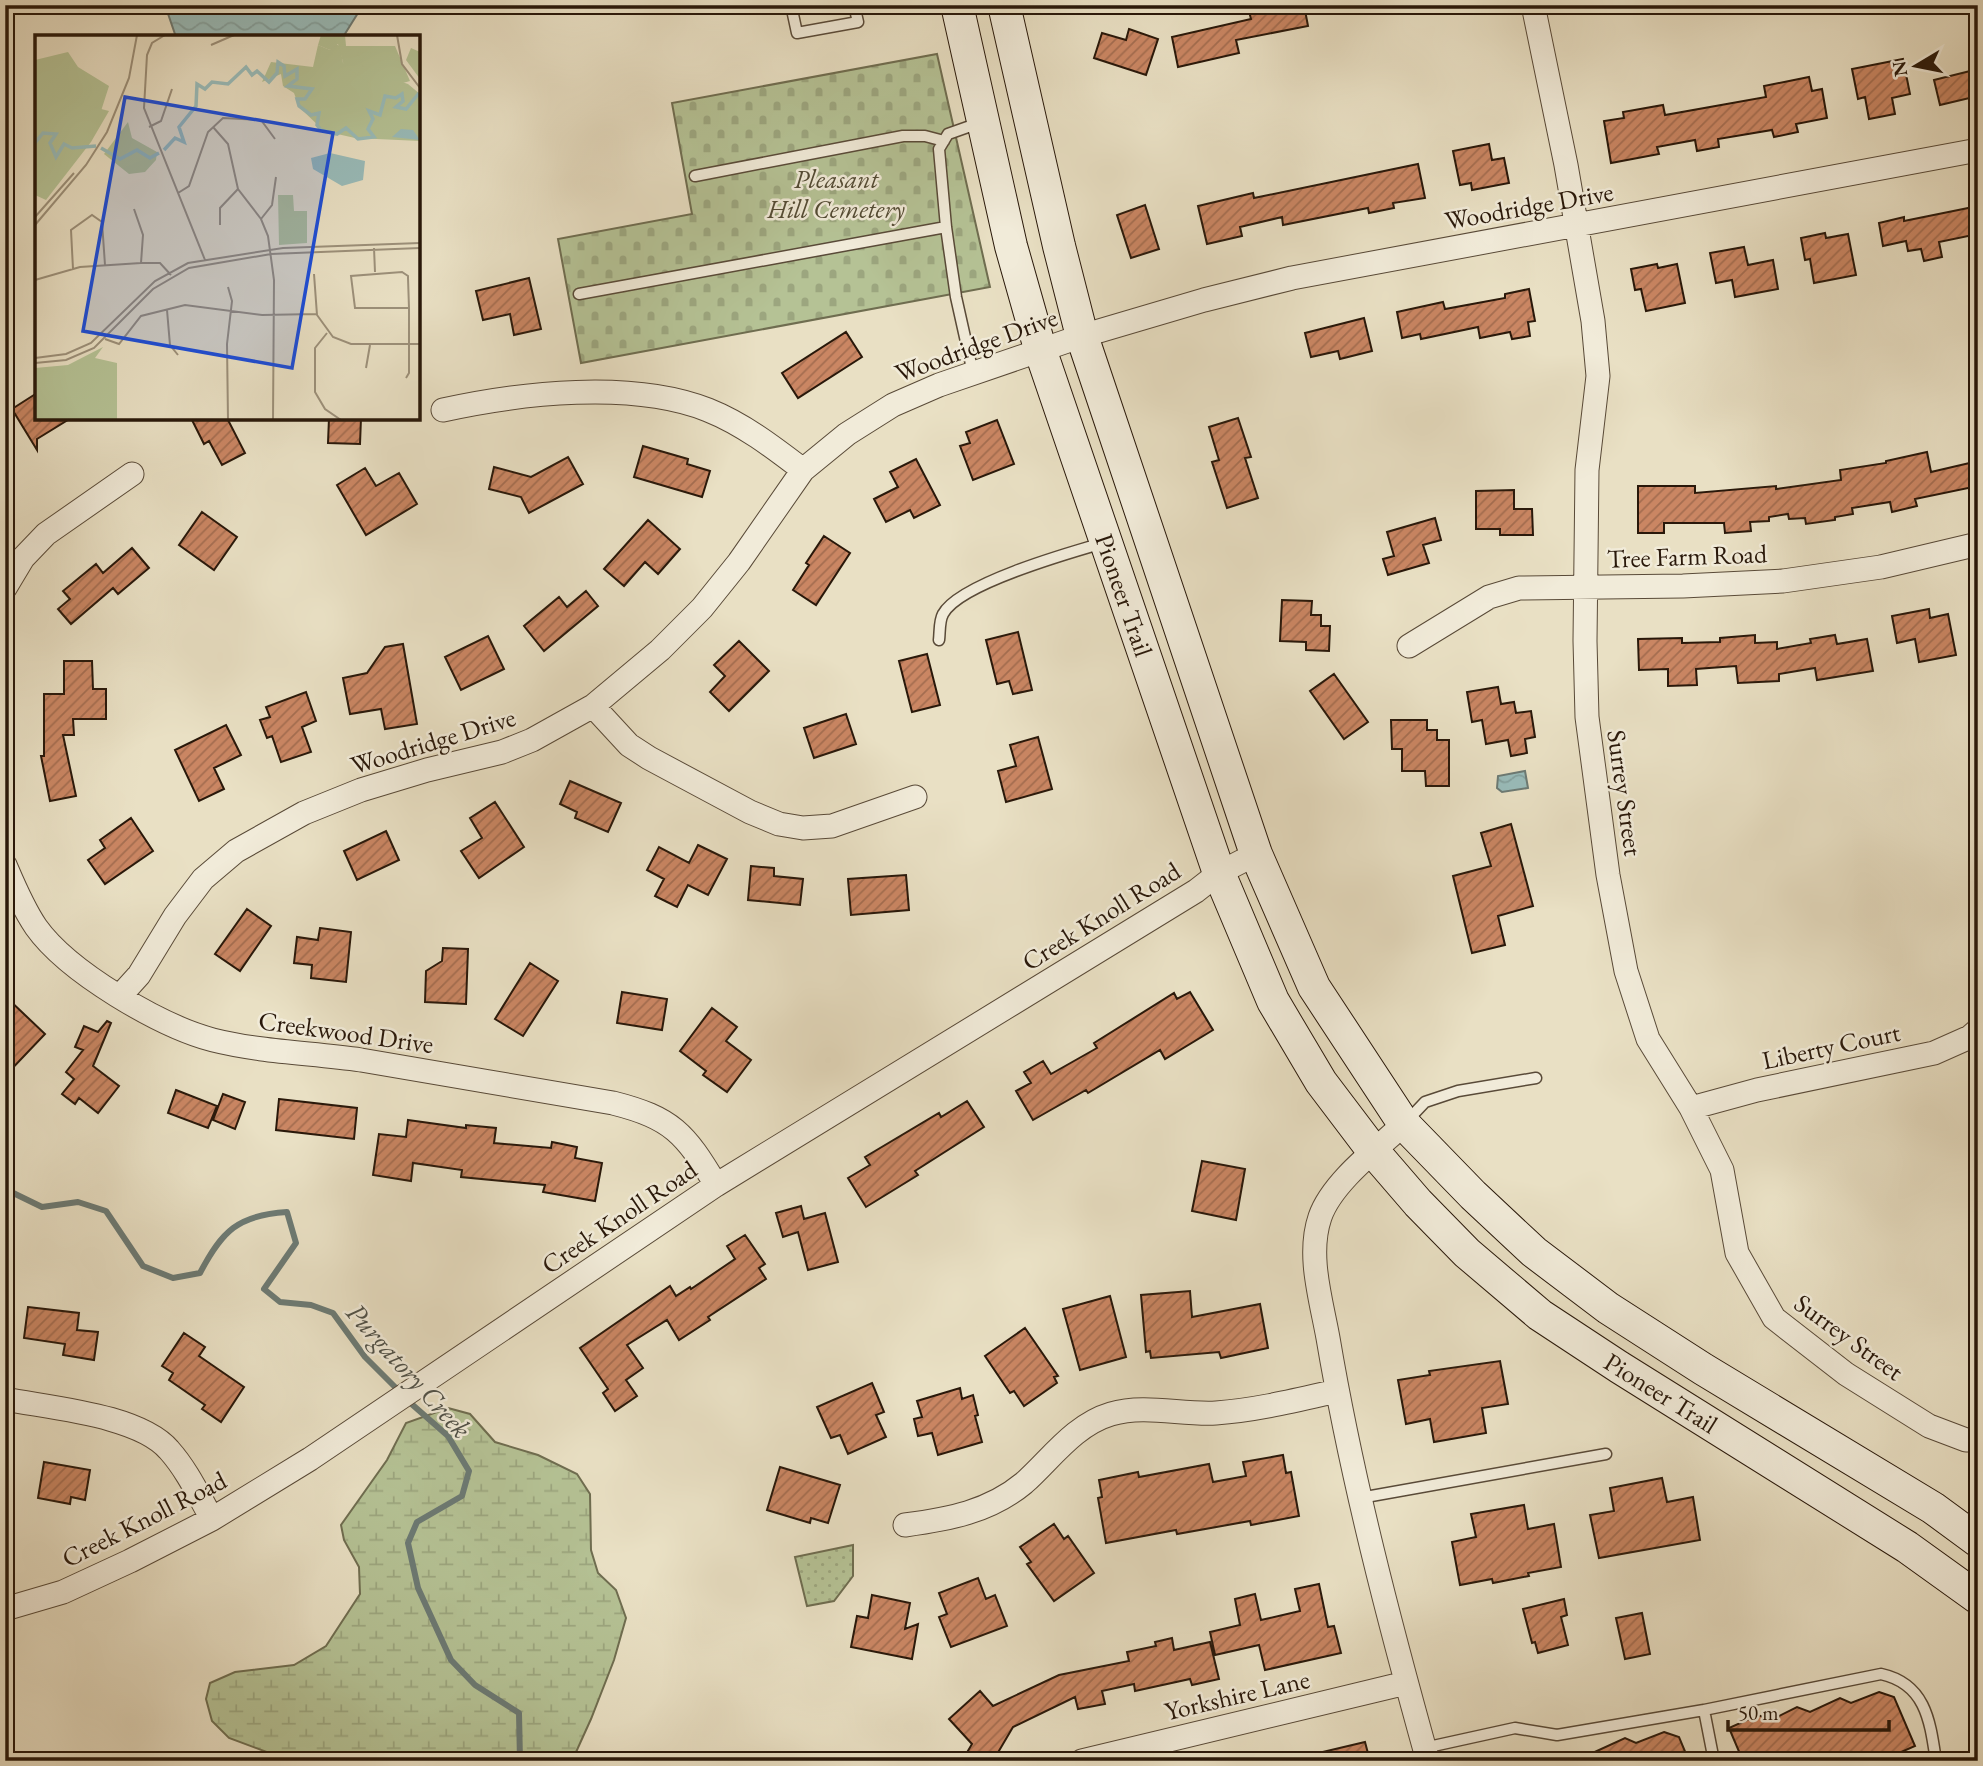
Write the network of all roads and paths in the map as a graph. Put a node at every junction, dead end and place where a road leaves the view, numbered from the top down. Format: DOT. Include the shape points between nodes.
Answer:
graph roads {
  1 [pos="791,5"];
  2 [pos="854,5"];
  3 [pos="957,5"];
  4 [pos="1004,5"];
  5 [pos="1533,5"];
  6 [pos="983,121"];
  7 [pos="944,141"];
  8 [pos="1978,150"];
  9 [pos="695,176"];
  10 [pos="1577,226"];
  11 [pos="946,227"];
  12 [pos="579,294"];
  13 [pos="1082,336"];
  14 [pos="1041,352"];
  15 [pos="973,373"];
  16 [pos="443,410"];
  17 [pos="803,470"];
  18 [pos="131,474"];
  19 [pos="1106,542"];
  20 [pos="1978,544"];
  21 [pos="1585,586"];
  22 [pos="5,588"];
  23 [pos="939,640"];
  24 [pos="1409,646"];
  25 [pos="593,706"];
  26 [pos="915,797"];
  27 [pos="1256,854"];
  28 [pos="5,865"];
  29 [pos="1219,873"];
  30 [pos="120,996"];
  31 [pos="1978,1030"];
  32 [pos="1536,1078"];
  33 [pos="1691,1108"];
  34 [pos="1404,1124"];
  35 [pos="1374,1152"];
  36 [pos="716,1185"];
  37 [pos="1337,1391"];
  38 [pos="5,1399"];
  39 [pos="1978,1440"];
  40 [pos="1606,1454"];
  41 [pos="1360,1498"];
  42 [pos="212,1519"];
  43 [pos="905,1525"];
  44 [pos="1978,1541"];
  45 [pos="1978,1598"];
  46 [pos="5,1609"];
  47 [pos="1406,1683"];
  48 [pos="1704,1710"];
  49 [pos="1426,1754"];
  50 [pos="1082,1761"];
  51 [pos="1714,1761"];
  52 [pos="1936,1761"];
  1 -- 2 [label="lane" via="797,33 858,22"];
  3 -- 6 [label="main road, Pioneer Trail"];
  4 -- 13 [label="main road, Pioneer Trail"];
  5 -- 10 [label="street, Surrey Street"];
  6 -- 7 [label="lane" via="948,134"];
  6 -- 14 [label="main road, Pioneer Trail"];
  7 -- 9 [label="lane" via="903,136"];
  7 -- 11 [label="lane" via="939,149"];
  8 -- 10 [label="street, Woodridge Drive"];
  10 -- 13 [label="street, Woodridge Drive" via="1292,278"];
  10 -- 21 [label="street, Surrey Street" via="1598,376 1587,470"];
  11 -- 12 [label="lane"];
  11 -- 15 [label="lane"];
  13 -- 14 [label="street, Woodridge Drive"];
  13 -- 27 [label="main road, Pioneer Trail"];
  14 -- 15 [label="street, Woodridge Drive"];
  14 -- 19 [label="main road, Pioneer Trail"];
  15 -- 17 [label="street, Woodridge Drive" via="893,405"];
  16 -- 17 [label="street" via="486,400 548,395 637,394 672,399 739,425"];
  17 -- 25 [label="street, Woodridge Drive" via="702,608"];
  18 -- 22 [label="street" via="46,534 23,558"];
  19 -- 23 [label="lane" via="994,580 954,600 941,616"];
  19 -- 29 [label="main road, Pioneer Trail"];
  20 -- 21 [label="street, Tree Farm Road" via="1881,567 1783,581"];
  21 -- 24 [label="street, Tree Farm Road" via="1519,588 1489,597"];
  21 -- 33 [label="street, Surrey Street" via="1587,717 1626,971 1648,1039"];
  25 -- 26 [label="street" via="629,745 649,758 779,824 832,826"];
  25 -- 30 [label="street, Woodridge Drive" via="502,752 361,790 304,813 236,851 203,879"];
  27 -- 29 [label="street, Creek Knoll Road"];
  27 -- 34 [label="main road, Pioneer Trail" via="1314,987"];
  28 -- 30 [label="street, Creekwood Drive" via="36,928 92,979"];
  29 -- 35 [label="main road, Pioneer Trail" via="1273,1001 1321,1082"];
  29 -- 36 [label="street, Creek Knoll Road"];
  30 -- 36 [label="street, Creekwood Drive" via="172,1026 212,1040 398,1066 640,1110 660,1118 681,1135"];
  31 -- 33 [label="street, Liberty Court" via="1934,1053"];
  32 -- 34 [label="lane" via="1436,1098 1425,1102"];
  33 -- 39 [label="street, Surrey Street" via="1722,1170 1737,1253 1774,1318 1846,1374 1929,1426"];
  34 -- 35 [label="street"];
  34 -- 44 [label="main road, Pioneer Trail" via="1534,1252 1608,1308 1933,1508"];
  35 -- 37 [label="street" via="1333,1194 1320,1215 1314,1239"];
  35 -- 45 [label="main road, Pioneer Trail" via="1467,1253 1540,1315 1907,1547"];
  36 -- 42 [label="street, Creek Knoll Road" via="310,1459"];
  37 -- 41 [label="street"];
  37 -- 43 [label="street" via="1217,1413 1135,1409 1108,1415 1080,1429 1002,1499 951,1519"];
  38 -- 42 [label="street" via="144,1430 168,1448"];
  40 -- 41 [label="lane"];
  41 -- 47 [label="street"];
  42 -- 46 [label="street, Creek Knoll Road" via="63,1592"];
  47 -- 49 [label="street"];
  47 -- 50 [label="street, Yorkshire Lane"];
  48 -- 49 [label="lane" via="1557,1735 1515,1728"];
  48 -- 51 [label="lane"];
  48 -- 52 [label="lane" via="1881,1674 1895,1677 1910,1685 1920,1698"];
}
